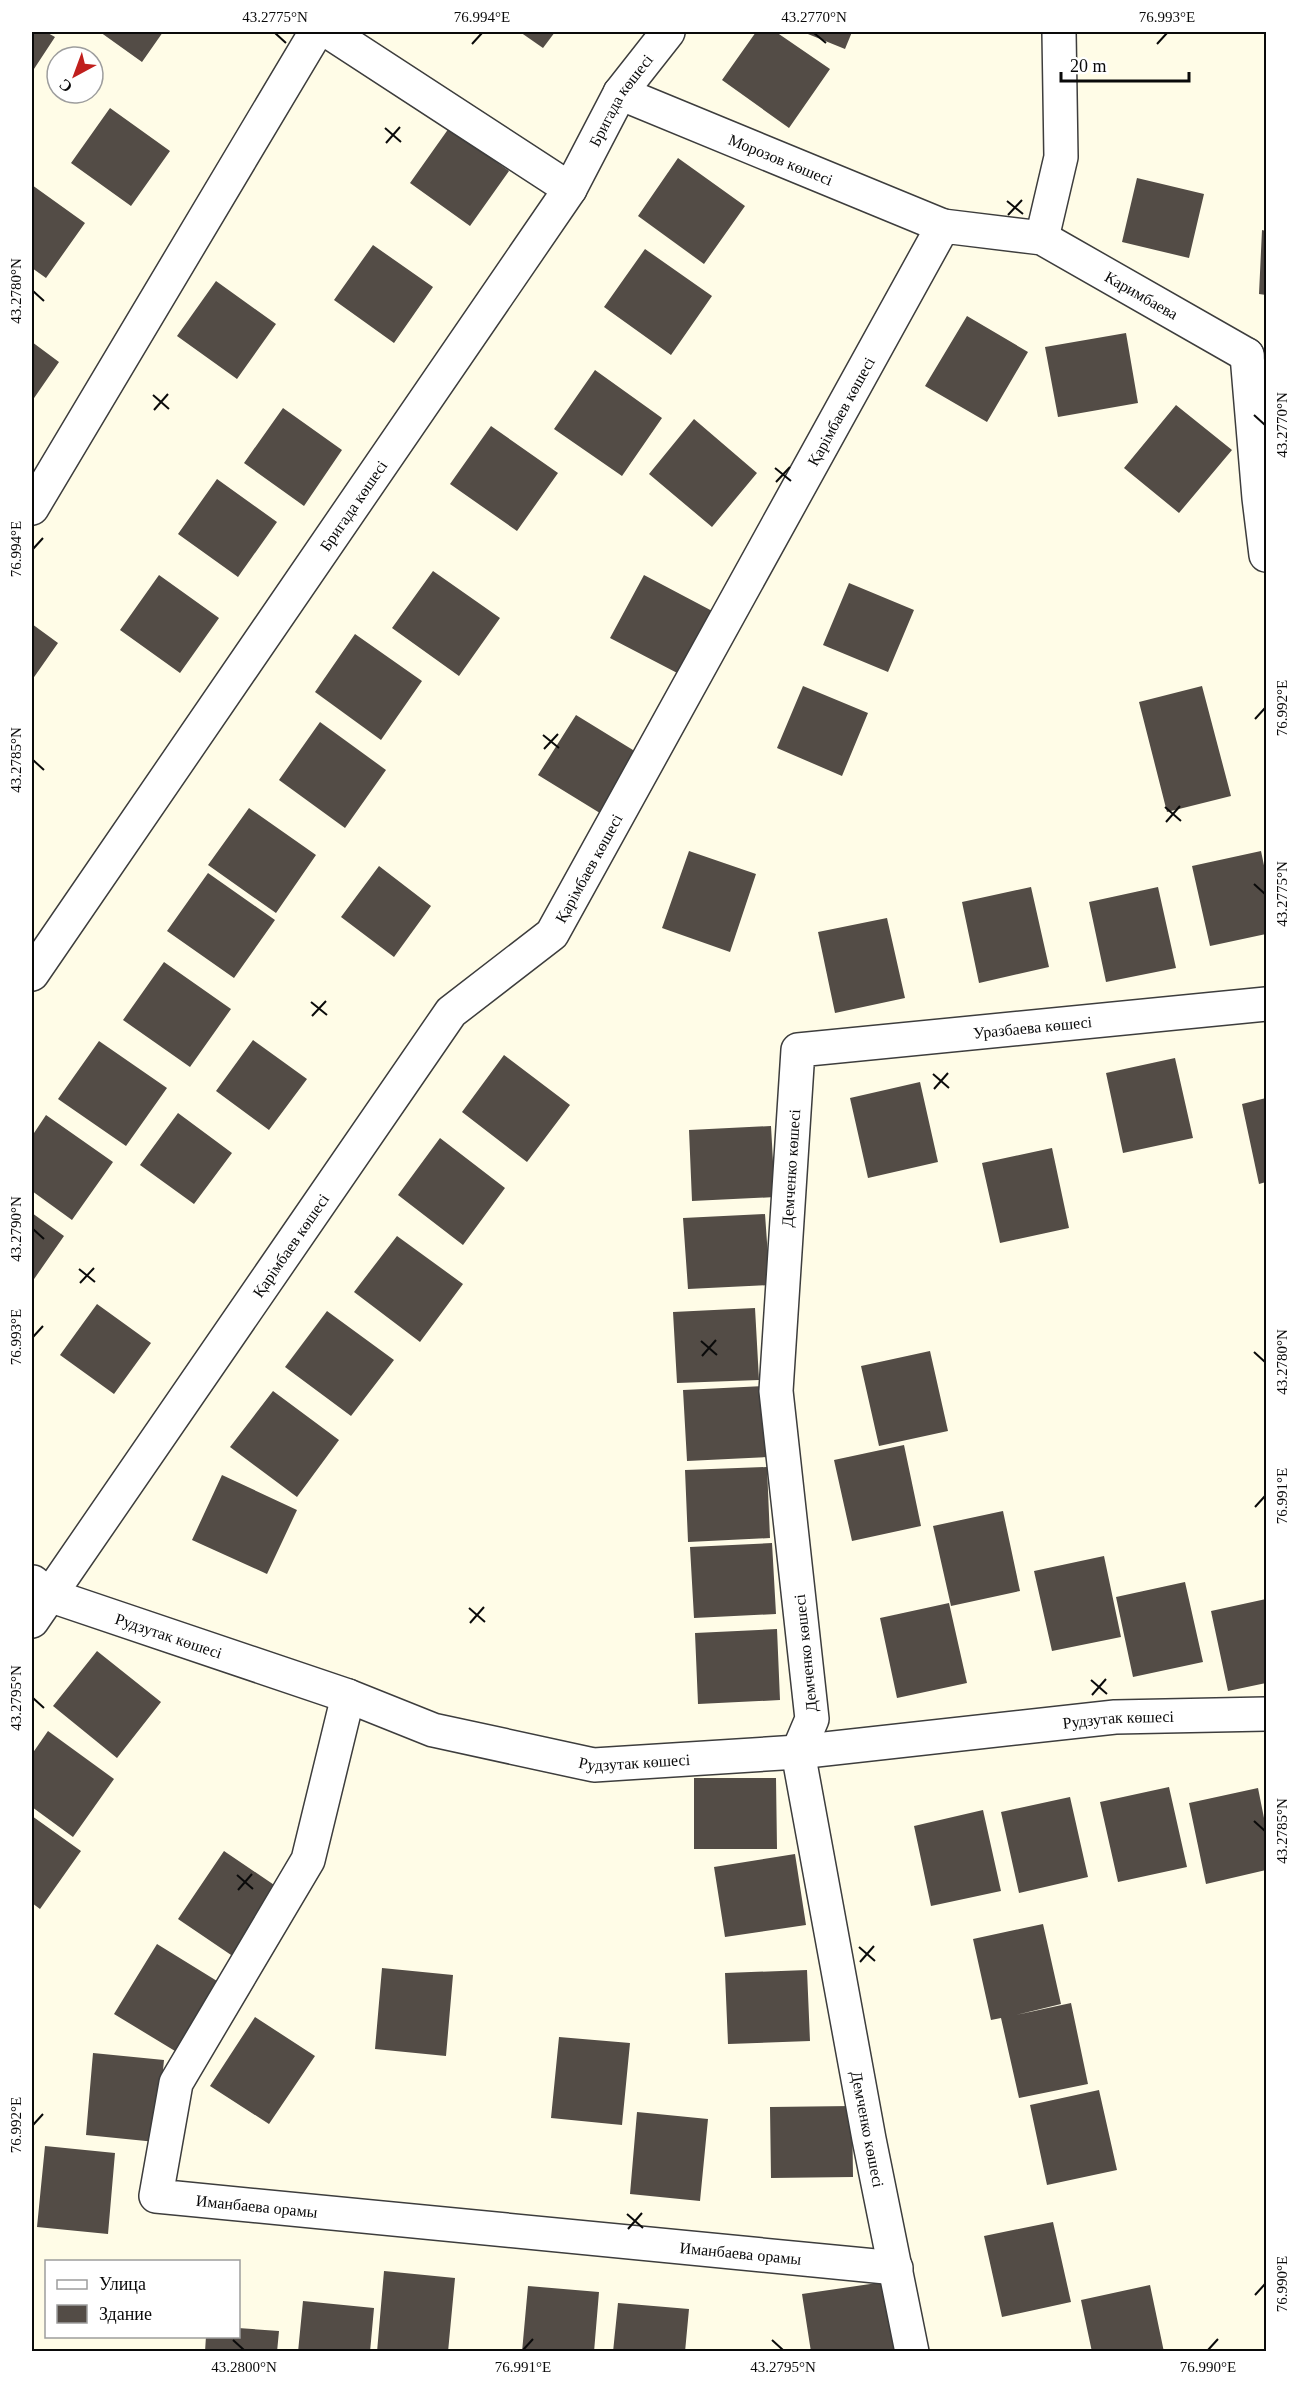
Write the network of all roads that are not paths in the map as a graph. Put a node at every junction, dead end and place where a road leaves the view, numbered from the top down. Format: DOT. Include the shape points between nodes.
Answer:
graph roads {
  1 [pos="315,32"];
  2 [pos="328,32"];
  3 [pos="668,32"];
  4 [pos="1059,32"];
  5 [pos="620,93"];
  6 [pos="570,189"];
  7 [pos="943,226"];
  8 [pos="1042,238"];
  9 [pos="1257,354"];
  10 [pos="32,508"];
  11 [pos="1266,555"];
  12 [pos="32,974"];
  13 [pos="1266,1004"];
  14 [pos="798,1050"];
  15 [pos="37,1599"];
  16 [pos="348,1696"];
  17 [pos="1266,1714"];
  18 [pos="798,1752"];
  19 [pos="896,2268"];
  20 [pos="912,2352"];
  1 -- 10 [label="street"];
  2 -- 6 [label="street"];
  3 -- 5 [label="street, Бригада көшесі"];
  4 -- 8 [label="street" via="1061,157"];
  5 -- 6 [label="street, Бригада көшесі"];
  5 -- 7 [label="street, Морозов көшесі"];
  6 -- 12 [label="street, Бригада көшесі"];
  7 -- 8 [label="street"];
  7 -- 15 [label="street, Қарімбаев көшесі" via="552,934 451,1012"];
  8 -- 9 [label="street, Каримбаева"];
  9 -- 11 [label="street, Каримбаева" via="1258,498"];
  13 -- 14 [label="street, Уразбаева көшесі"];
  14 -- 18 [label="street, Демченко көшесі" via="776,1391 812,1719"];
  15 -- 16 [label="street, Рудзутак көшесі"];
  16 -- 18 [label="street, Рудзутак көшесі" via="433,1730 594,1765"];
  16 -- 19 [label="street, Иманбаева орамы" via="308,1860 176,2083 156,2196"];
  17 -- 18 [label="street, Рудзутак көшесі" via="1115,1717"];
  18 -- 19 [label="street, Демченко көшесі"];
  19 -- 20 [label="street, Демченко көшесі"];
}
